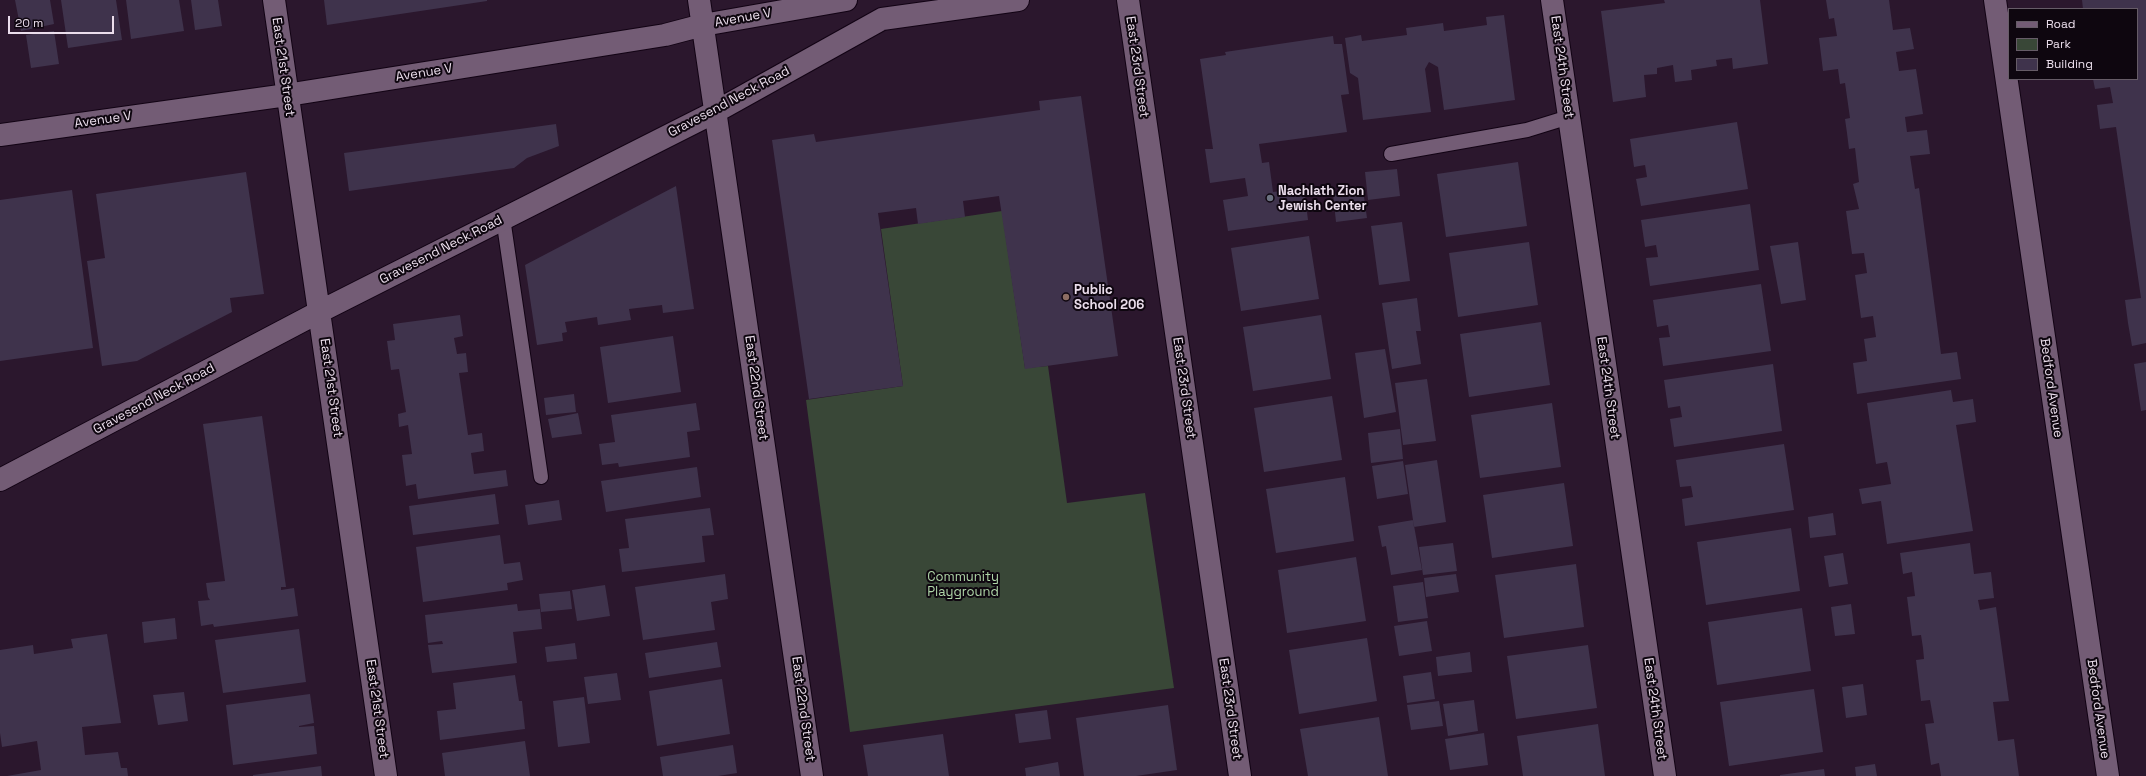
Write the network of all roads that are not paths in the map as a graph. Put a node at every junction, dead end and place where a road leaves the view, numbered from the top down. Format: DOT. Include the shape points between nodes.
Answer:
graph roads {
  1 [pos="274,0"];
  2 [pos="699,0"];
  3 [pos="846,0"];
  4 [pos="1018,0"];
  5 [pos="1128,0"];
  6 [pos="1552,0"];
  7 [pos="1995,0"];
  8 [pos="703,25"];
  9 [pos="287,95"];
  10 [pos="715,112"];
  11 [pos="1569,117"];
  12 [pos="0,135"];
  13 [pos="1390,154"];
  14 [pos="503,218"];
  15 [pos="319,312"];
  16 [pos="541,477"];
  17 [pos="0,480"];
  18 [pos="386,776"];
  19 [pos="812,776"];
  20 [pos="1240,776"];
  21 [pos="1665,776"];
  22 [pos="2108,776"];
  1 -- 9 [label="street, East 21st Street"];
  2 -- 8 [label="street, East 22nd Street"];
  3 -- 8 [label="street, Avenue V"];
  4 -- 10 [label="street, Gravesend Neck Road" via="882,19"];
  5 -- 20 [label="street, East 23rd Street"];
  6 -- 11 [label="street, East 24th Street"];
  7 -- 22 [label="street, Bedford Avenue"];
  8 -- 9 [label="street, Avenue V" via="665,35"];
  8 -- 10 [label="street, East 22nd Street"];
  9 -- 12 [label="street, Avenue V"];
  9 -- 15 [label="street, East 21st Street"];
  10 -- 14 [label="street, Gravesend Neck Road"];
  10 -- 19 [label="street, East 22nd Street"];
  11 -- 13 [label="lane" via="1526,130"];
  11 -- 21 [label="street, East 24th Street"];
  14 -- 15 [label="street, Gravesend Neck Road"];
  14 -- 16 [label="lane"];
  15 -- 17 [label="street, Gravesend Neck Road"];
  15 -- 18 [label="street, East 21st Street"];
}
